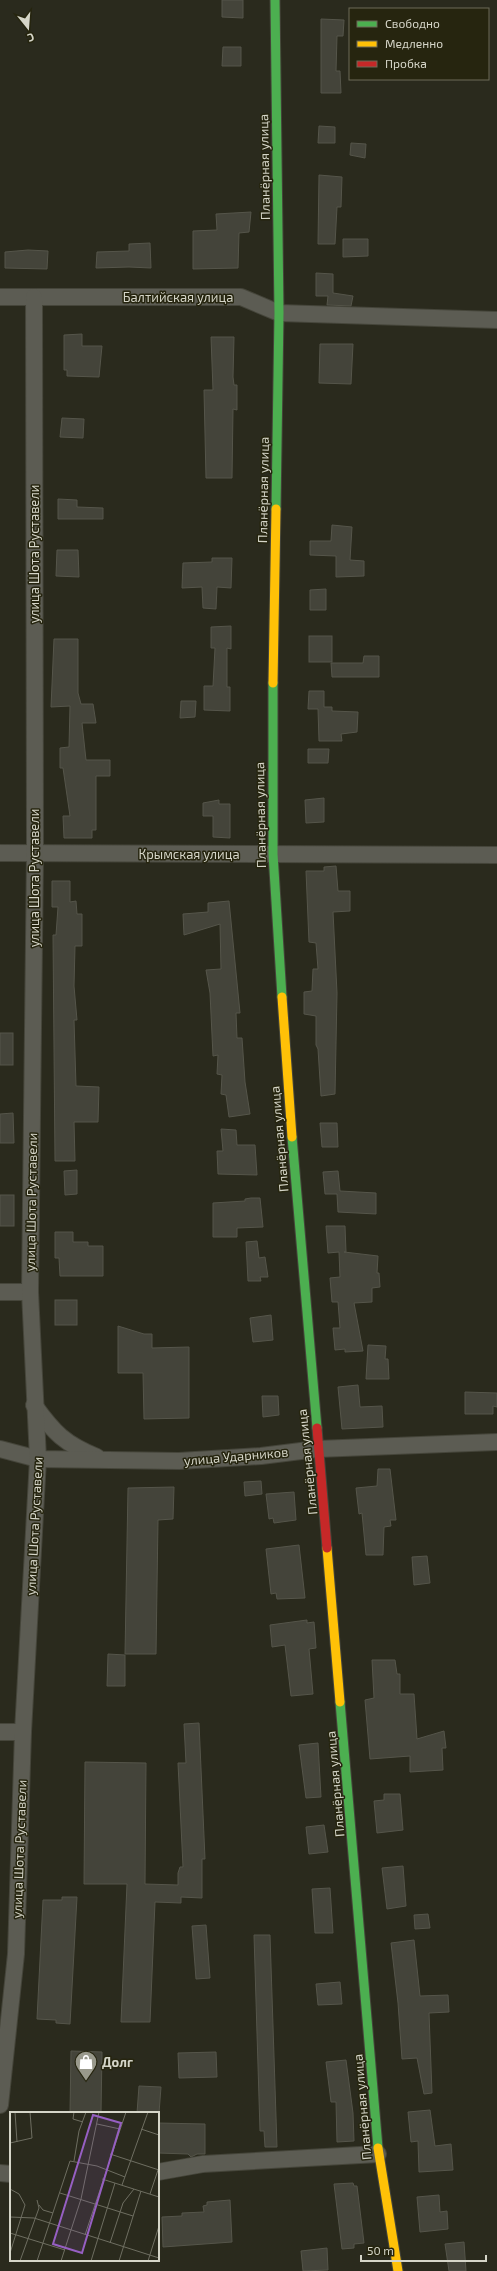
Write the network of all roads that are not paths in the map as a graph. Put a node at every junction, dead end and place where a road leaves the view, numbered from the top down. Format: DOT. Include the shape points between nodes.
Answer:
graph roads {
  1 [pos="275,0"];
  2 [pos="0,297"];
  3 [pos="34,298"];
  4 [pos="279,313"];
  5 [pos="497,320"];
  6 [pos="0,853"];
  7 [pos="35,853"];
  8 [pos="273,854"];
  9 [pos="497,855"];
  10 [pos="0,1292"];
  11 [pos="30,1292"];
  12 [pos="34,1405"];
  13 [pos="497,1442"];
  14 [pos="317,1449"];
  15 [pos="0,1450"];
  16 [pos="38,1460"];
  17 [pos="106,1460"];
  18 [pos="0,1732"];
  19 [pos="23,1732"];
  20 [pos="0,2105"];
  21 [pos="378,2154"];
  22 [pos="159,2172"];
  23 [pos="0,2173"];
  24 [pos="10,2174"];
  25 [pos="398,2271"];
  1 -- 4 [label="street, Планёрная улица"];
  2 -- 3 [label="street, Балтийская улица"];
  3 -- 4 [label="street, Балтийская улица" via="241,297"];
  3 -- 7 [label="street, улица Шота Руставели"];
  4 -- 5 [label="street, Балтийская улица"];
  4 -- 8 [label="street, Планёрная улица" via="272,715"];
  6 -- 7 [label="street, Крымская улица"];
  7 -- 8 [label="street, Крымская улица"];
  7 -- 11 [label="street, улица Шота Руставели"];
  8 -- 9 [label="street, Крымская улица"];
  8 -- 14 [label="street, Планёрная улица" via="288,1084"];
  10 -- 11 [label="street"];
  11 -- 12 [label="street, улица Шота Руставели"];
  12 -- 16 [label="street, улица Шота Руставели"];
  12 -- 17 [label="street" via="59,1436 76,1448"];
  13 -- 14 [label="street, улица Ударников"];
  14 -- 17 [label="street, улица Ударников" via="260,1456 179,1461"];
  14 -- 21 [label="street, Планёрная улица" via="326,1514"];
  15 -- 16 [label="street, улица Ударников"];
  16 -- 17 [label="street, улица Ударников"];
  16 -- 19 [label="street, улица Шота Руставели"];
  18 -- 19 [label="street"];
  19 -- 20 [label="street, улица Шота Руставели" via="16,1954"];
  21 -- 22 [label="street" via="202,2164"];
  21 -- 25 [label="street, Планёрная улица"];
  23 -- 24 [label="street"];
}
